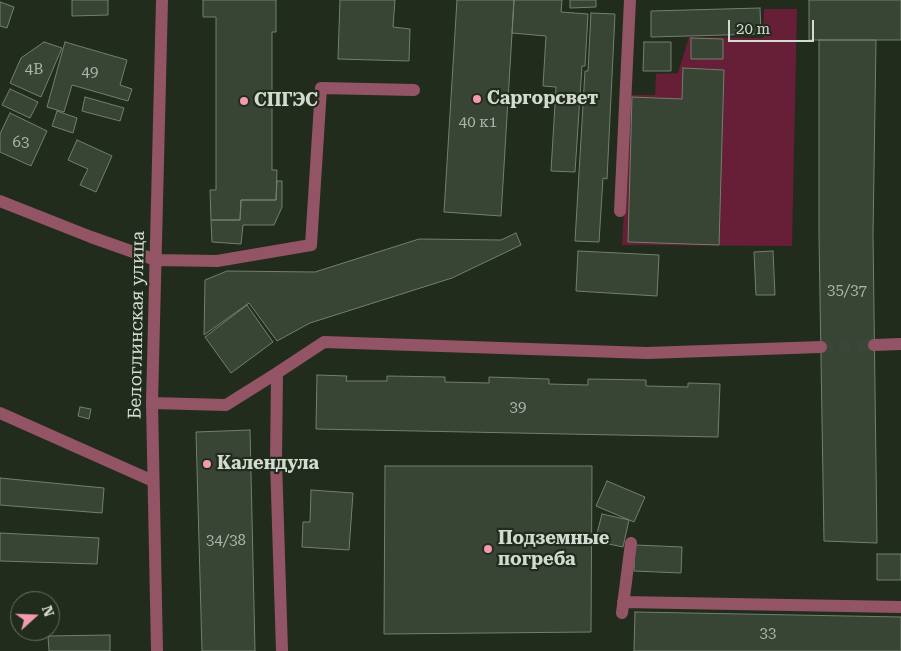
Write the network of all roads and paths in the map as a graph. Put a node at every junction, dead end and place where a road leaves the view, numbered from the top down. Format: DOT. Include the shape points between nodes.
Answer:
graph roads {
  1 [pos="162,0"];
  2 [pos="630,0"];
  3 [pos="414,90"];
  4 [pos="0,201"];
  5 [pos="620,211"];
  6 [pos="156,260"];
  7 [pos="901,344"];
  8 [pos="874,345"];
  9 [pos="821,347"];
  10 [pos="276,373"];
  11 [pos="152,403"];
  12 [pos="0,413"];
  13 [pos="153,481"];
  14 [pos="631,543"];
  15 [pos="901,608"];
  16 [pos="157,651"];
  17 [pos="282,651"];
  1 -- 6 [label="street, Белоглинская улица"];
  2 -- 5 [label="street"];
  3 -- 6 [label="street" via="321,88 311,245 217,261"];
  4 -- 6 [label="street"];
  6 -- 11 [label="street, Белоглинская улица"];
  7 -- 8 [label="street"];
  9 -- 10 [label="street" via="646,352 324,342"];
  10 -- 11 [label="street" via="226,405"];
  10 -- 17 [label="street"];
  11 -- 13 [label="street, Белоглинская улица"];
  12 -- 13 [label="street"];
  13 -- 16 [label="street, Белоглинская улица"];
  14 -- 15 [label="street" via="623,607"];
}
